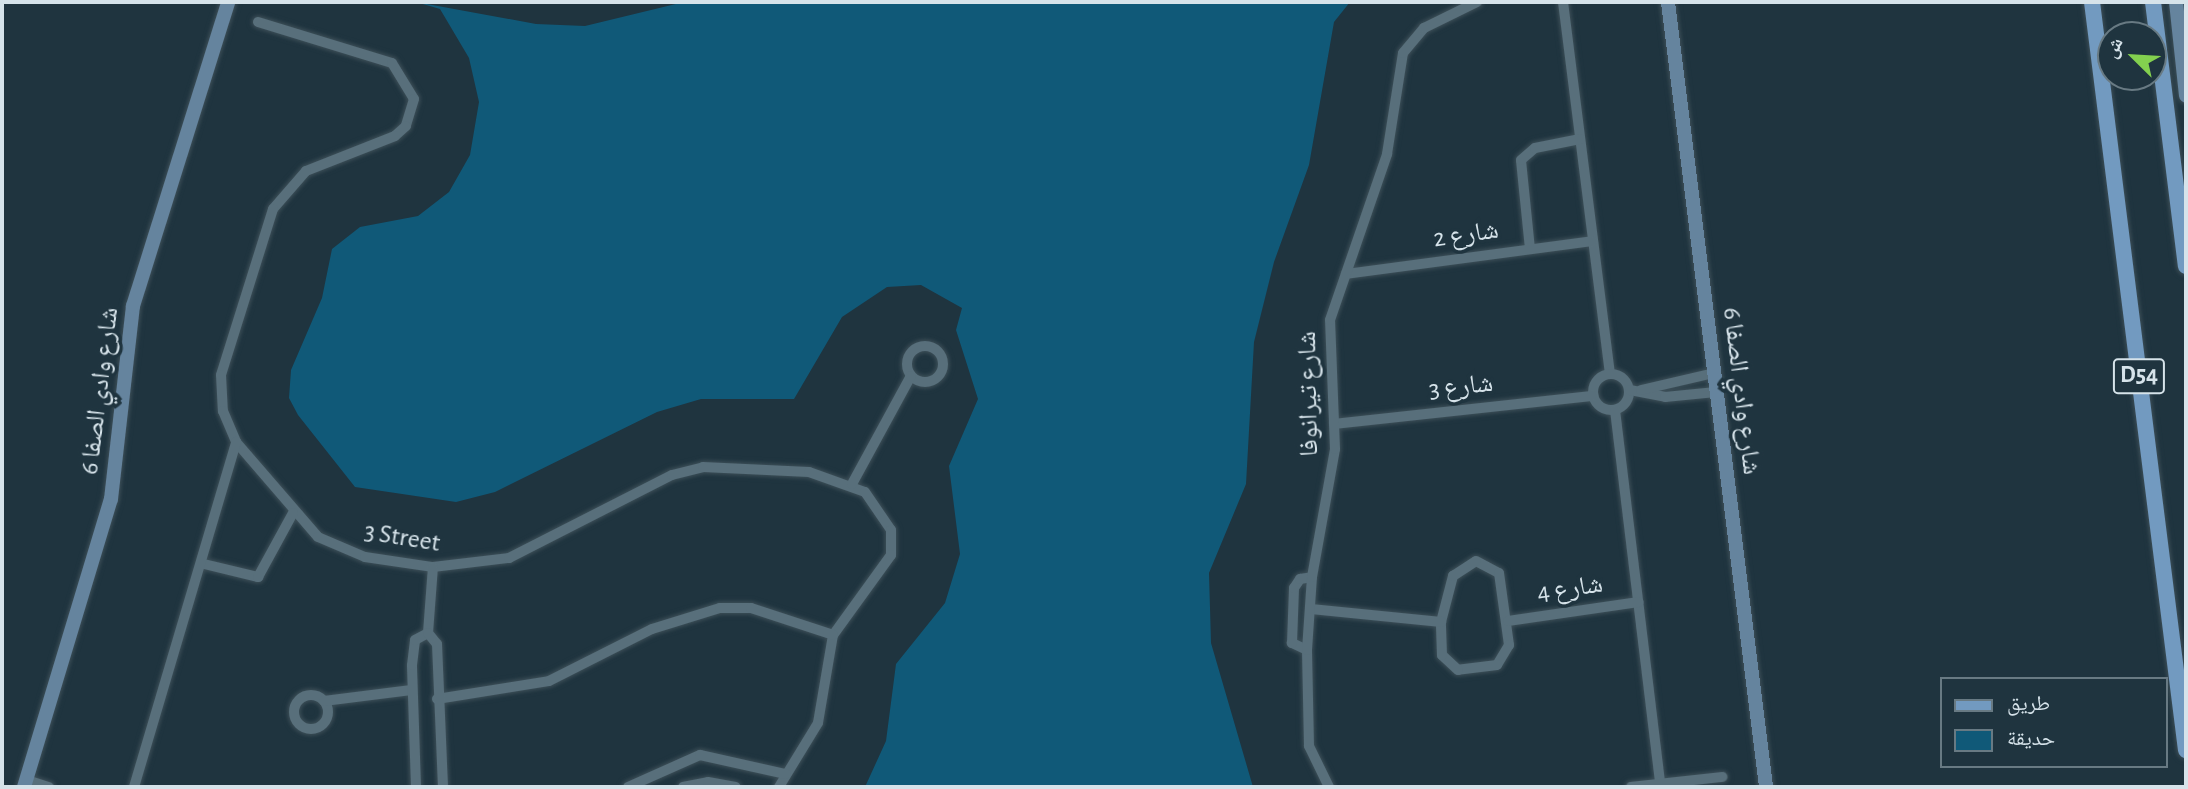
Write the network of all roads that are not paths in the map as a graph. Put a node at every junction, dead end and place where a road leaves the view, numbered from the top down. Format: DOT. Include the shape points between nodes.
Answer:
graph roads {
  1 [pos="228,2"];
  2 [pos="1477,2"];
  3 [pos="1563,2"];
  4 [pos="1668,2"];
  5 [pos="2092,2"];
  6 [pos="2153,2"];
  7 [pos="2176,6"];
  8 [pos="258,22"];
  9 [pos="2186,34"];
  10 [pos="2186,95"];
  11 [pos="1580,139"];
  12 [pos="1593,241"];
  13 [pos="1530,249"];
  14 [pos="2186,266"];
  15 [pos="1346,275"];
  16 [pos="1610,373"];
  17 [pos="1714,373"];
  18 [pos="911,376"];
  19 [pos="1690,377"];
  20 [pos="1639,389"];
  21 [pos="1717,392"];
  22 [pos="1692,395"];
  23 [pos="1593,396"];
  24 [pos="1615,410"];
  25 [pos="1334,424"];
  26 [pos="236,442"];
  27 [pos="852,484"];
  28 [pos="293,513"];
  29 [pos="204,564"];
  30 [pos="433,568"];
  31 [pos="1312,577"];
  32 [pos="1639,602"];
  33 [pos="1311,609"];
  34 [pos="1508,621"];
  35 [pos="1441,622"];
  36 [pos="428,633"];
  37 [pos="833,635"];
  38 [pos="1307,650"];
  39 [pos="411,690"];
  40 [pos="437,699"];
  41 [pos="324,701"];
  42 [pos="2186,750"];
  43 [pos="786,774"];
  44 [pos="1722,777"];
  45 [pos="1660,783"];
  46 [pos="26,784"];
  47 [pos="49,787"];
  48 [pos="134,787"];
  49 [pos="416,787"];
  50 [pos="443,787"];
  51 [pos="628,787"];
  52 [pos="683,787"];
  53 [pos="736,787"];
  54 [pos="779,787"];
  55 [pos="1329,787"];
  56 [pos="1631,787"];
  57 [pos="1766,787"];
  1 -- 46 [label="main road, شارع وادي الصفا 6" via="133,306 111,499"];
  2 -- 15 [label="street, شارع تيرانوفا" via="1424,28 1403,53 1387,155"];
  3 -- 11 [label="street"];
  4 -- 17 [label="main road, شارع وادي الصفا 6"];
  5 -- 42 [label="main road, D54"];
  6 -- 14 [label="main road"];
  7 -- 9 [label="street"];
  7 -- 10 [label="main road"];
  8 -- 26 [label="street, 3 Street" via="392,63 403,71 414,99 406,126 395,136 306,171 273,209 220,375 223,411"];
  11 -- 12 [label="street"];
  11 -- 13 [label="street" via="1535,148 1521,160"];
  12 -- 13 [label="street, شارع 2"];
  12 -- 16 [label="street"];
  13 -- 15 [label="street, شارع 2"];
  15 -- 25 [label="street, شارع تيرانوفا" via="1328,346"];
  16 -- 20 [label="street"];
  16 -- 23 [label="street" via="1597,381"];
  17 -- 19 [label="street"];
  17 -- 21 [label="main road, شارع وادي الصفا 6"];
  18 -- 27 [label="street"];
  19 -- 20 [label="street"];
  19 -- 22 [label="street"];
  20 -- 22 [label="street"];
  20 -- 24 [label="street"];
  21 -- 22 [label="street"];
  21 -- 57 [label="main road, شارع وادي الصفا 6"];
  23 -- 24 [label="street" via="1601,407"];
  23 -- 25 [label="street, شارع 3"];
  24 -- 32 [label="street"];
  25 -- 31 [label="street, شارع تيرانوفا" via="1333,474"];
  26 -- 28 [label="street, 3 Street"];
  26 -- 29 [label="street"];
  27 -- 30 [label="street, 3 Street" via="790,470 687,470 509,558"];
  27 -- 37 [label="street, 3 Street" via="876,503 892,542 886,566"];
  28 -- 29 [label="street" via="258,577"];
  28 -- 30 [label="street, 3 Street" via="348,552"];
  29 -- 48 [label="street"];
  30 -- 36 [label="street"];
  31 -- 33 [label="street, شارع تيرانوفا"];
  31 -- 38 [label="street" via="1300,579 1294,588 1292,643"];
  32 -- 34 [label="street, شارع 4"];
  32 -- 45 [label="street"];
  33 -- 35 [label="street"];
  33 -- 38 [label="street, شارع تيرانوفا"];
  34 -- 35 [label="street" via="1503,659 1465,671 1445,662"];
  34 -- 35 [label="street" via="1499,573 1476,561 1453,576"];
  36 -- 39 [label="street" via="415,640"];
  36 -- 40 [label="street" via="438,645"];
  37 -- 40 [label="street" via="751,608 720,608 652,629 549,681"];
  37 -- 43 [label="street, 3 Street" via="818,723"];
  38 -- 55 [label="street, شارع تيرانوفا" via="1309,746"];
  39 -- 41 [label="street"];
  39 -- 49 [label="street"];
  40 -- 50 [label="street"];
  43 -- 51 [label="street" via="700,755"];
  43 -- 54 [label="street, 3 Street"];
  44 -- 45 [label="street"];
  45 -- 56 [label="street"];
  46 -- 47 [label="street"];
  52 -- 53 [label="street" via="708,782"];
}
